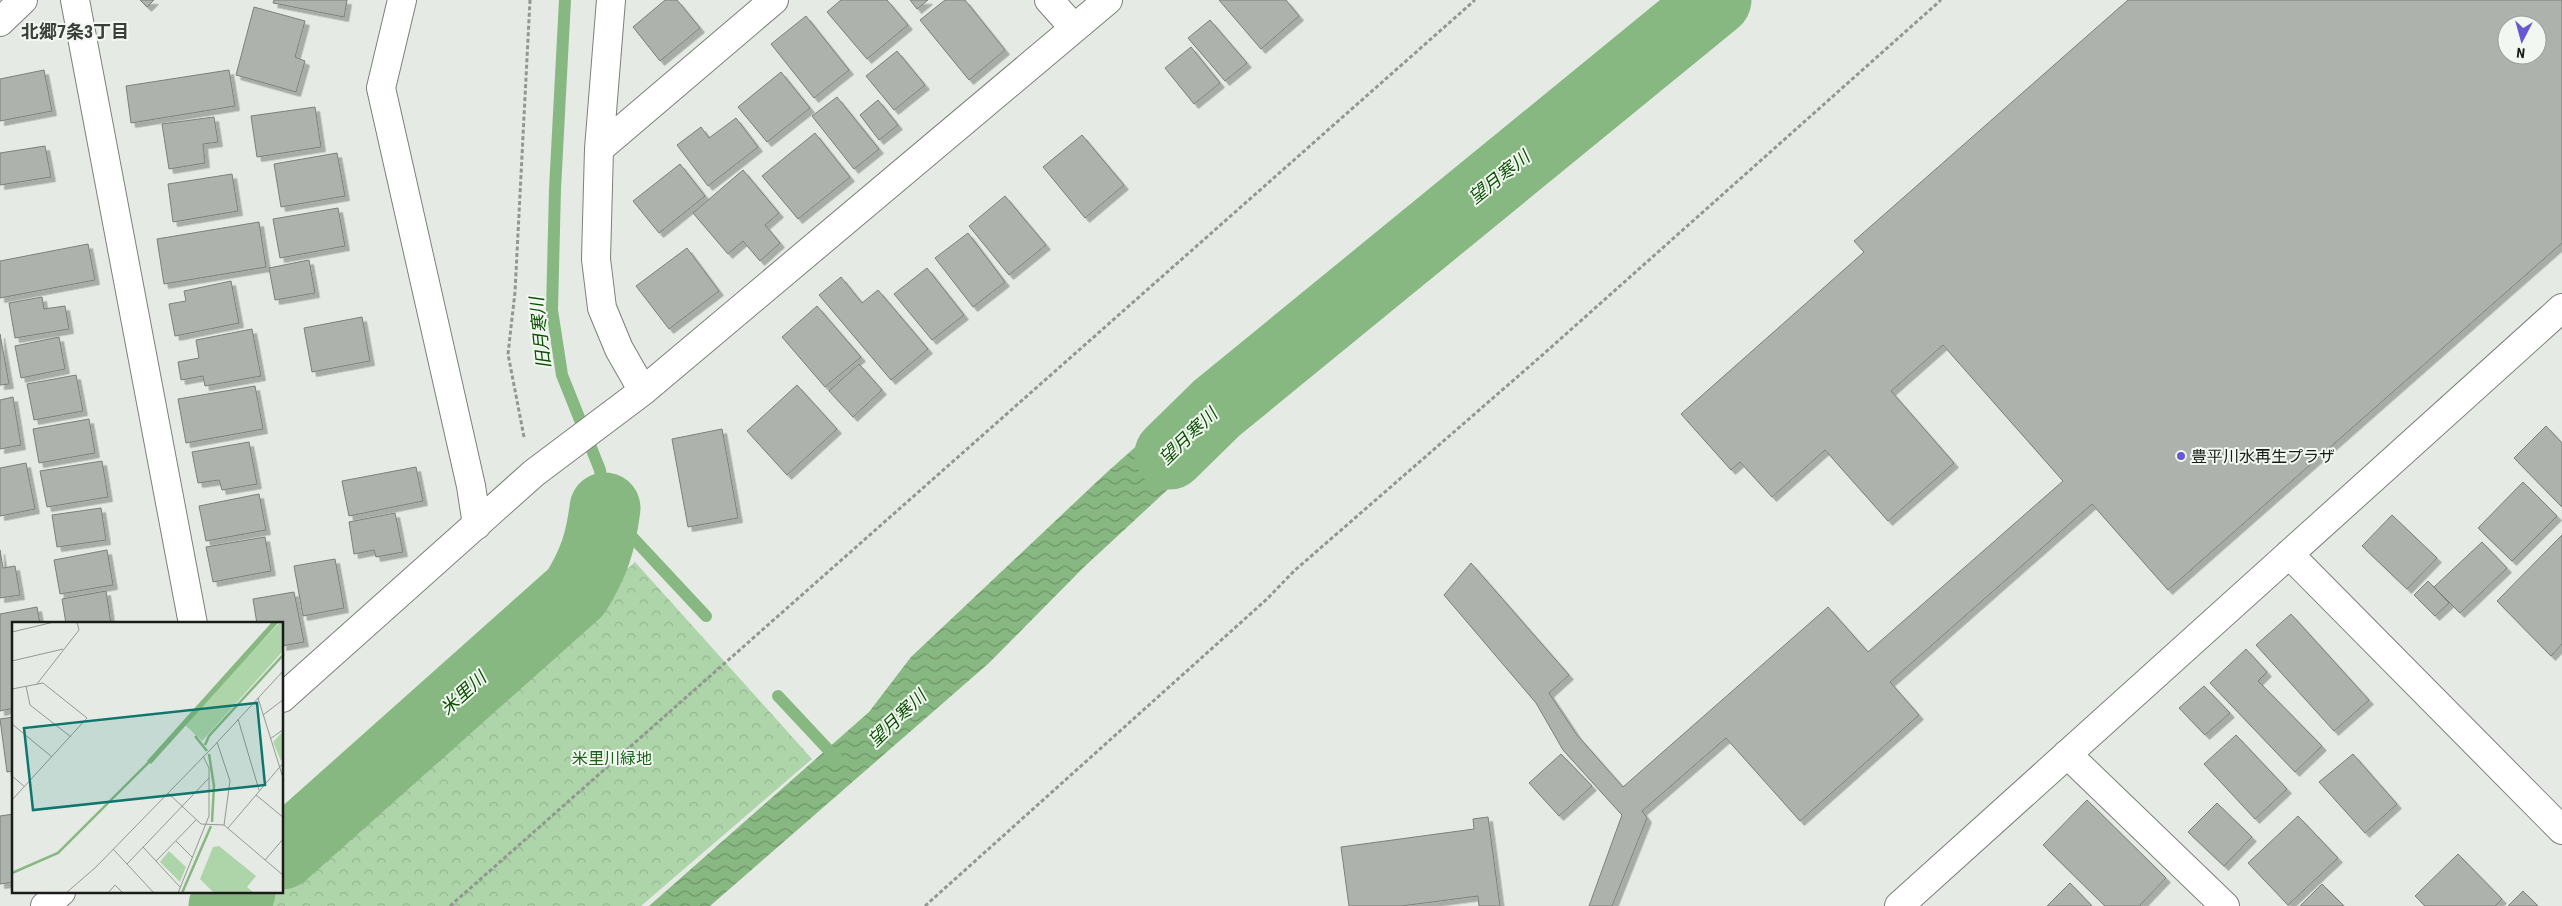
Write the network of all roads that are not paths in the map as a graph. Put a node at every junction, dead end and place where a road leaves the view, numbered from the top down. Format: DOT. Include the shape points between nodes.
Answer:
graph roads {
  1 [pos="23,0"];
  2 [pos="75,0"];
  3 [pos="402,0"];
  4 [pos="611,0"];
  5 [pos="774,0"];
  6 [pos="1049,0"];
  7 [pos="1108,0"];
  8 [pos="0,22"];
  9 [pos="1074,28"];
  10 [pos="599,149"];
  11 [pos="2562,308"];
  12 [pos="632,399"];
  13 [pos="477,525"];
  14 [pos="2289,554"];
  15 [pos="193,622"];
  16 [pos="284,696"];
  17 [pos="2067,754"];
  18 [pos="2562,830"];
  19 [pos="59,894"];
  20 [pos="45,906"];
  21 [pos="1898,906"];
  22 [pos="2225,906"];
  1 -- 8 [label="street"];
  2 -- 15 [label="street"];
  3 -- 13 [label="street" via="381,88 471,486"];
  4 -- 10 [label="street"];
  5 -- 10 [label="street"];
  6 -- 9 [label="street"];
  7 -- 9 [label="street"];
  9 -- 12 [label="street"];
  10 -- 12 [label="street" via="596,258 602,308 619,349"];
  11 -- 14 [label="street"];
  12 -- 13 [label="street" via="534,473"];
  13 -- 16 [label="street"];
  14 -- 17 [label="street"];
  14 -- 18 [label="street"];
  17 -- 21 [label="street"];
  17 -- 22 [label="street"];
  19 -- 20 [label="street"];
}
